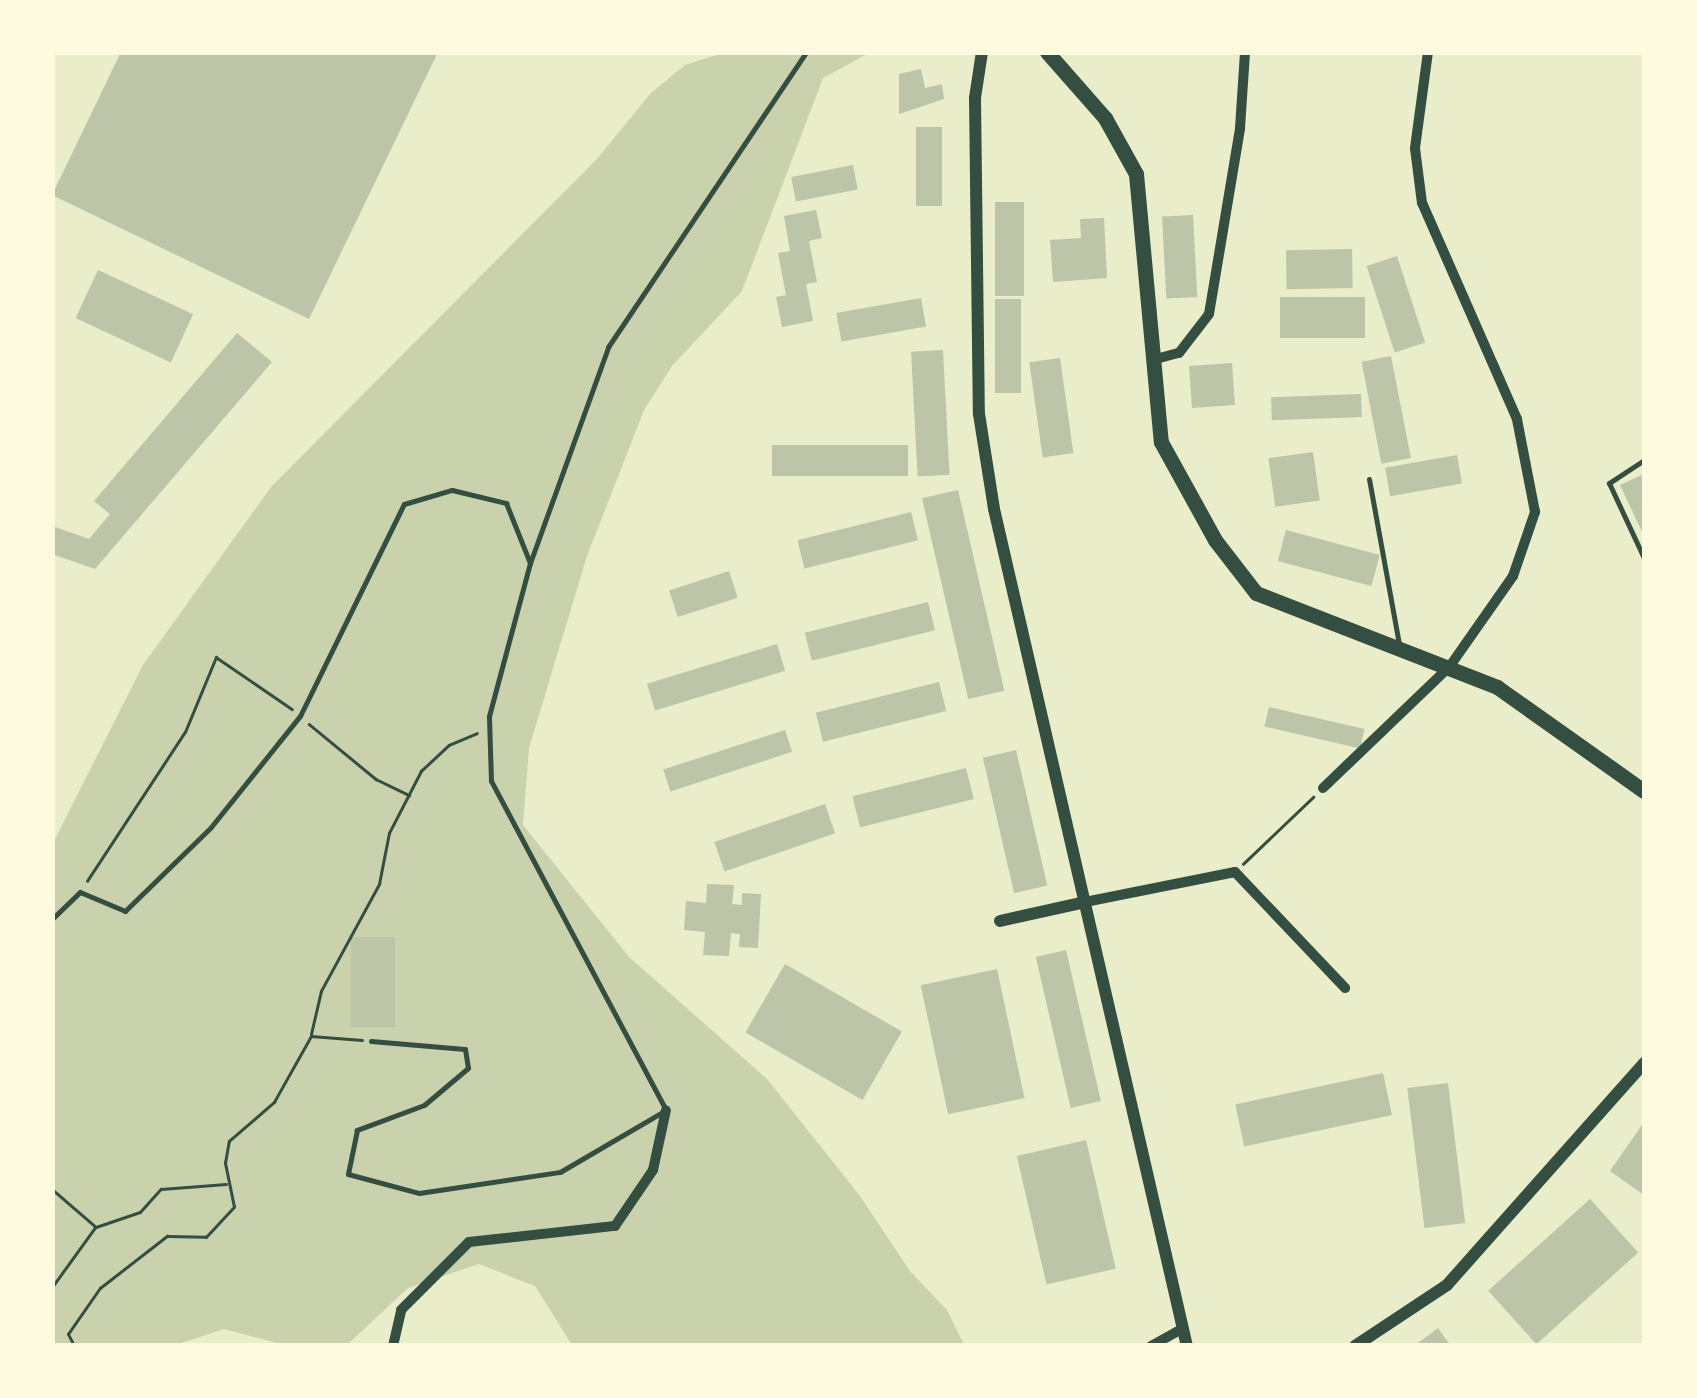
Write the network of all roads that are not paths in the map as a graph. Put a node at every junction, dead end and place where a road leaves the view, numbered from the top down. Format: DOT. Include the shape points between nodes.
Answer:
graph roads {
  1 [pos="806,52"];
  2 [pos="982,52"];
  3 [pos="1047,52"];
  4 [pos="1245,52"];
  5 [pos="1428,52"];
  6 [pos="1152,360"];
  7 [pos="1644,460"];
  8 [pos="1368,479"];
  9 [pos="1644,558"];
  10 [pos="530,563"];
  11 [pos="1399,644"];
  12 [pos="1450,666"];
  13 [pos="1323,788"];
  14 [pos="1644,791"];
  15 [pos="1085,902"];
  16 [pos="52,919"];
  17 [pos="1000,920"];
  18 [pos="1345,988"];
  19 [pos="371,1041"];
  20 [pos="1644,1062"];
  21 [pos="666,1110"];
  22 [pos="1183,1328"];
  23 [pos="393,1346"];
  24 [pos="1151,1346"];
  25 [pos="1187,1346"];
  26 [pos="1355,1346"];
  1 -- 10 [label="lane" via="608,347"];
  2 -- 15 [label="street" via="975,98 980,414 994,509"];
  3 -- 6 [label="main road" via="1105,118 1136,174"];
  4 -- 6 [label="street" via="1240,128 1209,314 1179,352"];
  5 -- 12 [label="street" via="1415,148 1422,203 1517,419 1536,512 1512,576"];
  6 -- 11 [label="main road" via="1161,442 1215,540 1256,592"];
  7 -- 9 [label="lane" via="1609,483"];
  8 -- 11 [label="lane"];
  10 -- 16 [label="lane" via="506,503 452,490 404,504 300,716 211,827 125,911 80,892"];
  10 -- 21 [label="lane" via="489,728 490,781"];
  11 -- 12 [label="main road"];
  12 -- 13 [label="street"];
  12 -- 14 [label="main road" via="1497,687"];
  15 -- 17 [label="street"];
  15 -- 18 [label="street" via="1235,872"];
  15 -- 22 [label="street"];
  19 -- 21 [label="lane" via="465,1049 468,1068 424,1105 357,1130 348,1174 419,1194 560,1172"];
  20 -- 26 [label="street" via="1446,1285"];
  21 -- 23 [label="street" via="653,1170 615,1226 469,1242 400,1310"];
  22 -- 24 [label="street"];
  22 -- 25 [label="street"];
}
